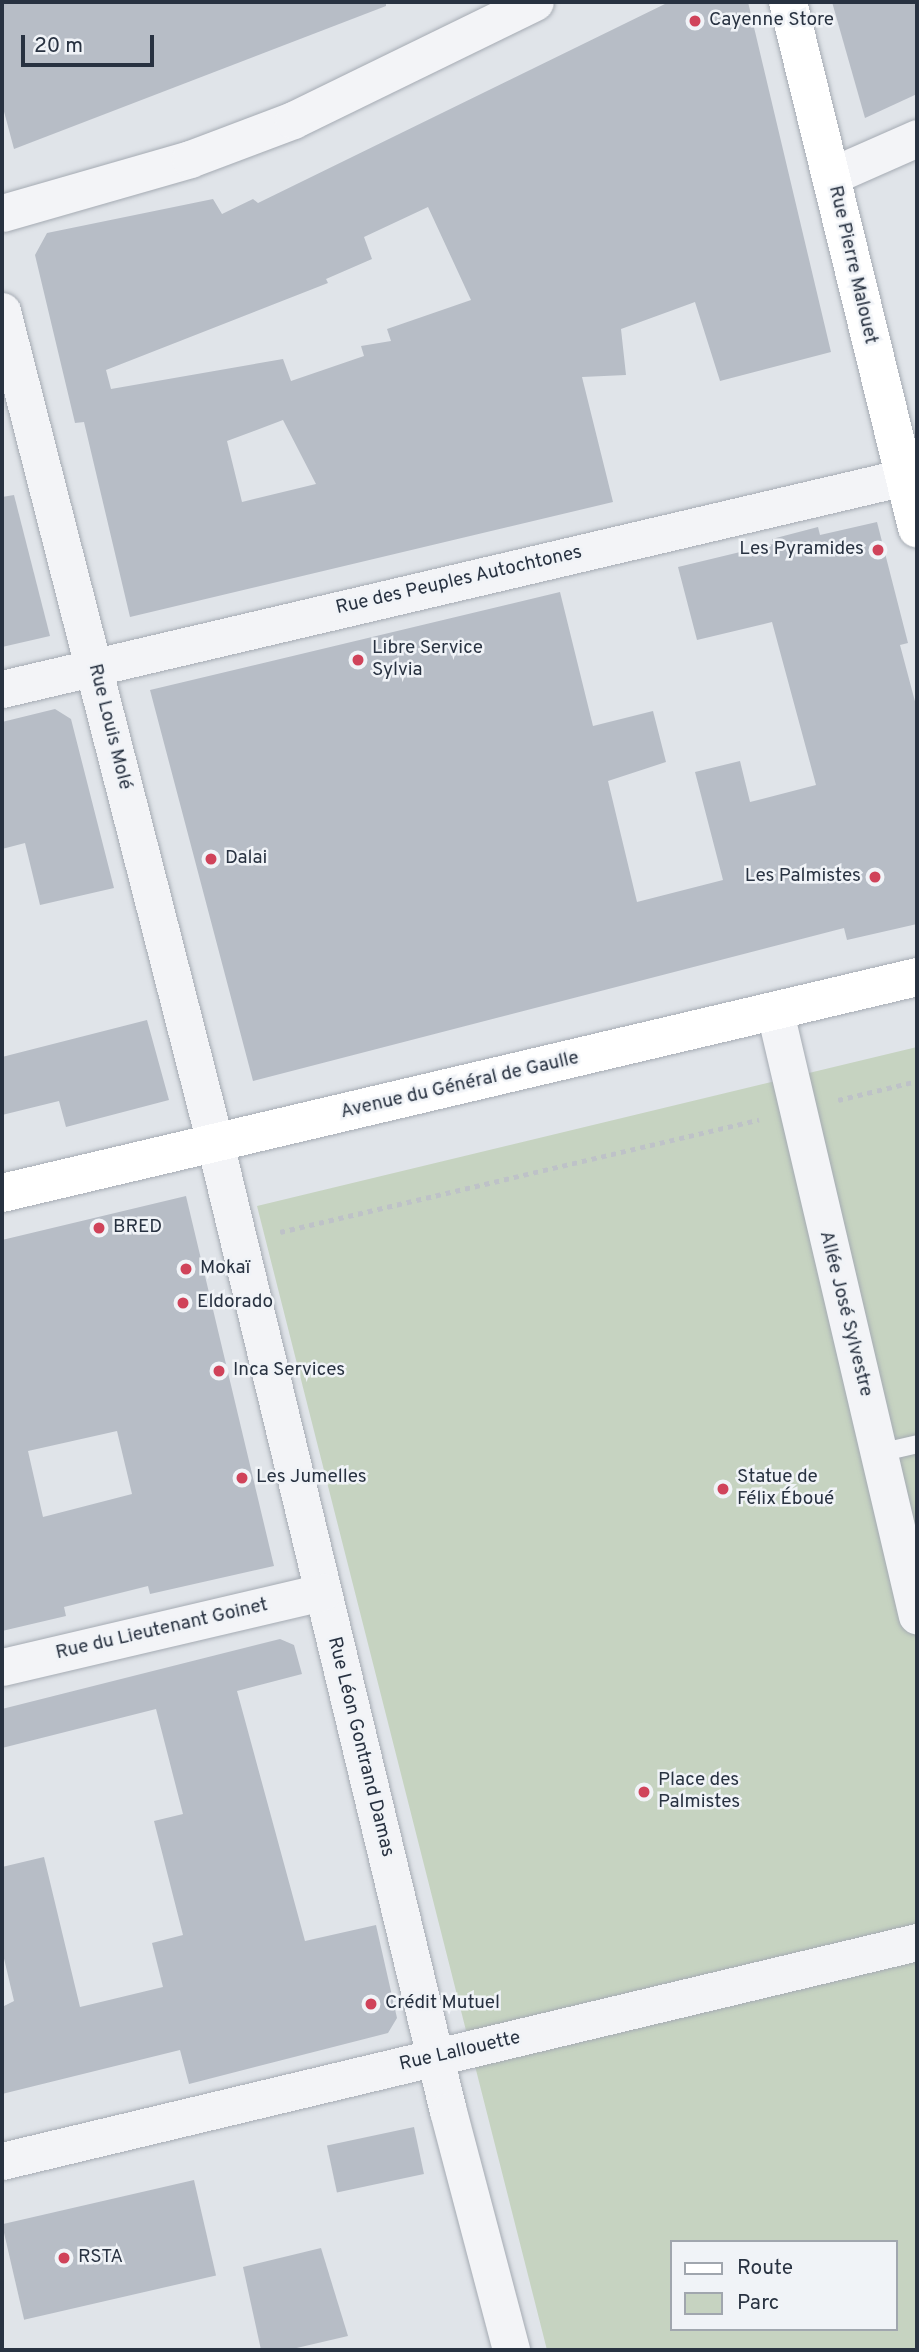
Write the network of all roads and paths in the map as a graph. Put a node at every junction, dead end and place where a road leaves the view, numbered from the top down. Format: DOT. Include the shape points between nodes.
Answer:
graph roads {
  1 [pos="535,2"];
  2 [pos="788,2"];
  3 [pos="917,138"];
  4 [pos="831,176"];
  5 [pos="2,213"];
  6 [pos="2,312"];
  7 [pos="910,476"];
  8 [pos="917,528"];
  9 [pos="94,667"];
  10 [pos="2,689"];
  11 [pos="917,977"];
  12 [pos="775,1012"];
  13 [pos="917,1081"];
  14 [pos="824,1104"];
  15 [pos="767,1119"];
  16 [pos="215,1143"];
  17 [pos="2,1193"];
  18 [pos="269,1234"];
  19 [pos="917,1444"];
  20 [pos="879,1453"];
  21 [pos="322,1592"];
  22 [pos="917,1616"];
  23 [pos="2,1667"];
  24 [pos="917,1942"];
  25 [pos="436,2056"];
  26 [pos="2,2161"];
  27 [pos="511,2350"];
  1 -- 5 [label="street" via="293,120 190,159"];
  2 -- 4 [label="street, Rue Pierre Malouet"];
  3 -- 4 [label="street"];
  4 -- 7 [label="street, Rue Pierre Malouet"];
  6 -- 9 [label="street, Rue Louis Molé"];
  7 -- 8 [label="street, Rue Pierre Malouet"];
  7 -- 9 [label="street, Rue des Peuples Autochtones"];
  9 -- 10 [label="street, Rue des Peuples Autochtones"];
  9 -- 16 [label="street, Rue Louis Molé"];
  11 -- 12 [label="street, Avenue du Général de Gaulle"];
  12 -- 16 [label="street, Avenue du Général de Gaulle"];
  12 -- 20 [label="street, Allée José Sylvestre"];
  13 -- 14 [label="path"];
  15 -- 18 [label="path"];
  16 -- 17 [label="street, Avenue du Général de Gaulle"];
  16 -- 21 [label="street, Rue Léon Gontrand Damas"];
  19 -- 20 [label="lane"];
  20 -- 22 [label="street, Allée José Sylvestre"];
  21 -- 23 [label="street, Rue du Lieutenant Goinet"];
  21 -- 25 [label="street, Rue Léon Gontrand Damas"];
  24 -- 25 [label="street, Rue Lallouette"];
  25 -- 26 [label="street, Rue Lallouette"];
  25 -- 27 [label="street, Rue Léon Gontrand Damas"];
}
